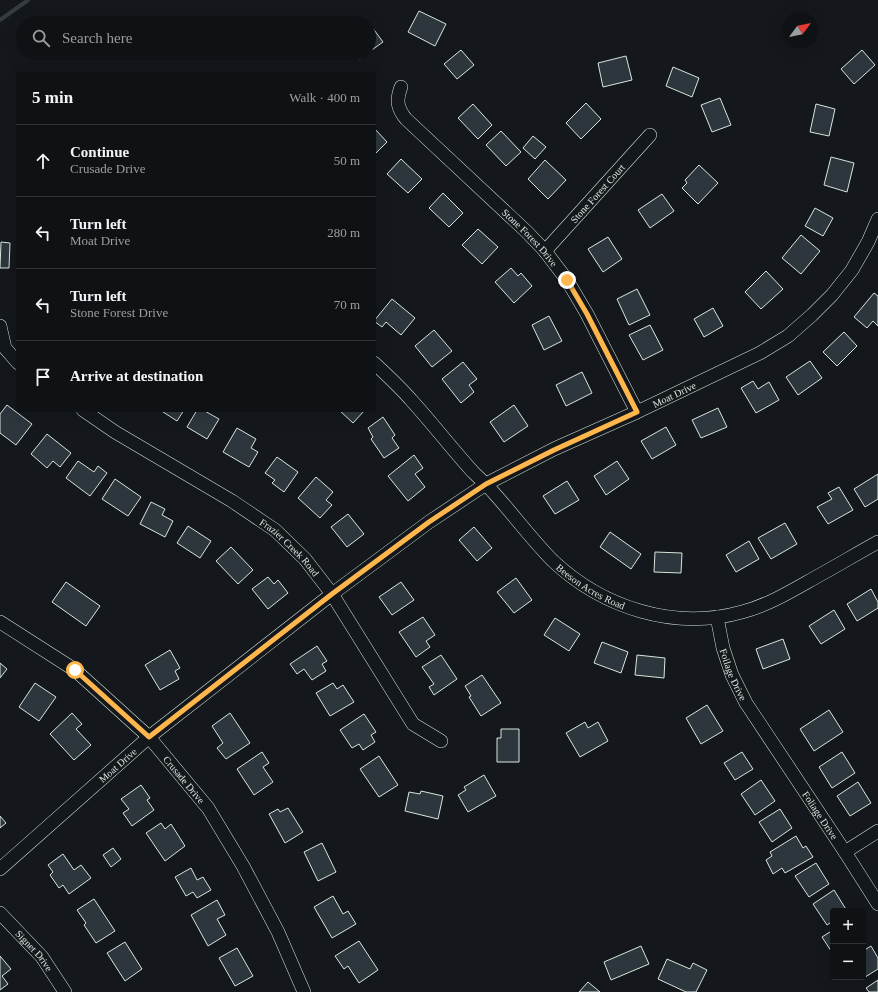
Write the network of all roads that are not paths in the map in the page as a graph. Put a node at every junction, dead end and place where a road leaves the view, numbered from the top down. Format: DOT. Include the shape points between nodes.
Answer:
graph roads {
  1 [pos="401,87"];
  2 [pos="650,135"];
  3 [pos="878,219"];
  4 [pos="545,251"];
  5 [pos="0,326"];
  6 [pos="16,360"];
  7 [pos="376,365"];
  8 [pos="86,412"];
  9 [pos="637,412"];
  10 [pos="486,484"];
  11 [pos="878,542"];
  12 [pos="332,594"];
  13 [pos="717,617"];
  14 [pos="0,622"];
  15 [pos="761,727"];
  16 [pos="149,737"];
  17 [pos="441,741"];
  18 [pos="878,831"];
  19 [pos="845,852"];
  20 [pos="0,869"];
  21 [pos="878,904"];
  22 [pos="0,913"];
  23 [pos="65,992"];
  24 [pos="304,992"];
  1 -- 4 [label="street, Stone Forest Drive" via="398,104 406,119"];
  2 -- 4 [label="street, Stone Forest Court"];
  3 -- 9 [label="street, Moat Drive" via="852,270 832,296 788,336 760,353"];
  4 -- 9 [label="street, Stone Forest Drive" via="567,280 587,314"];
  5 -- 6 [label="street" via="5,348"];
  7 -- 10 [label="street, Beeson Acres Road"];
  8 -- 12 [label="street, Frazier Creek Road" via="275,530 306,560"];
  9 -- 10 [label="street, Moat Drive"];
  10 -- 12 [label="street, Moat Drive" via="429,522"];
  10 -- 13 [label="street, Beeson Acres Road" via="553,560 593,592 642,612 668,617"];
  11 -- 13 [label="street, Beeson Acres Road" via="783,596 741,612"];
  12 -- 16 [label="street, Moat Drive"];
  12 -- 17 [label="street, Frazier Creek Road" via="413,724"];
  13 -- 15 [label="street, Foilage Drive" via="732,675"];
  14 -- 16 [label="street, Crusade Drive" via="75,670"];
  15 -- 19 [label="street, Foliage Drive"];
  16 -- 20 [label="street, Moat Drive"];
  16 -- 24 [label="street, Crusade Drive" via="208,808 278,932"];
  18 -- 19 [label="street"];
  19 -- 21 [label="street, Foliage Drive"];
  22 -- 23 [label="street, Signet Drive" via="42,958"];
}
